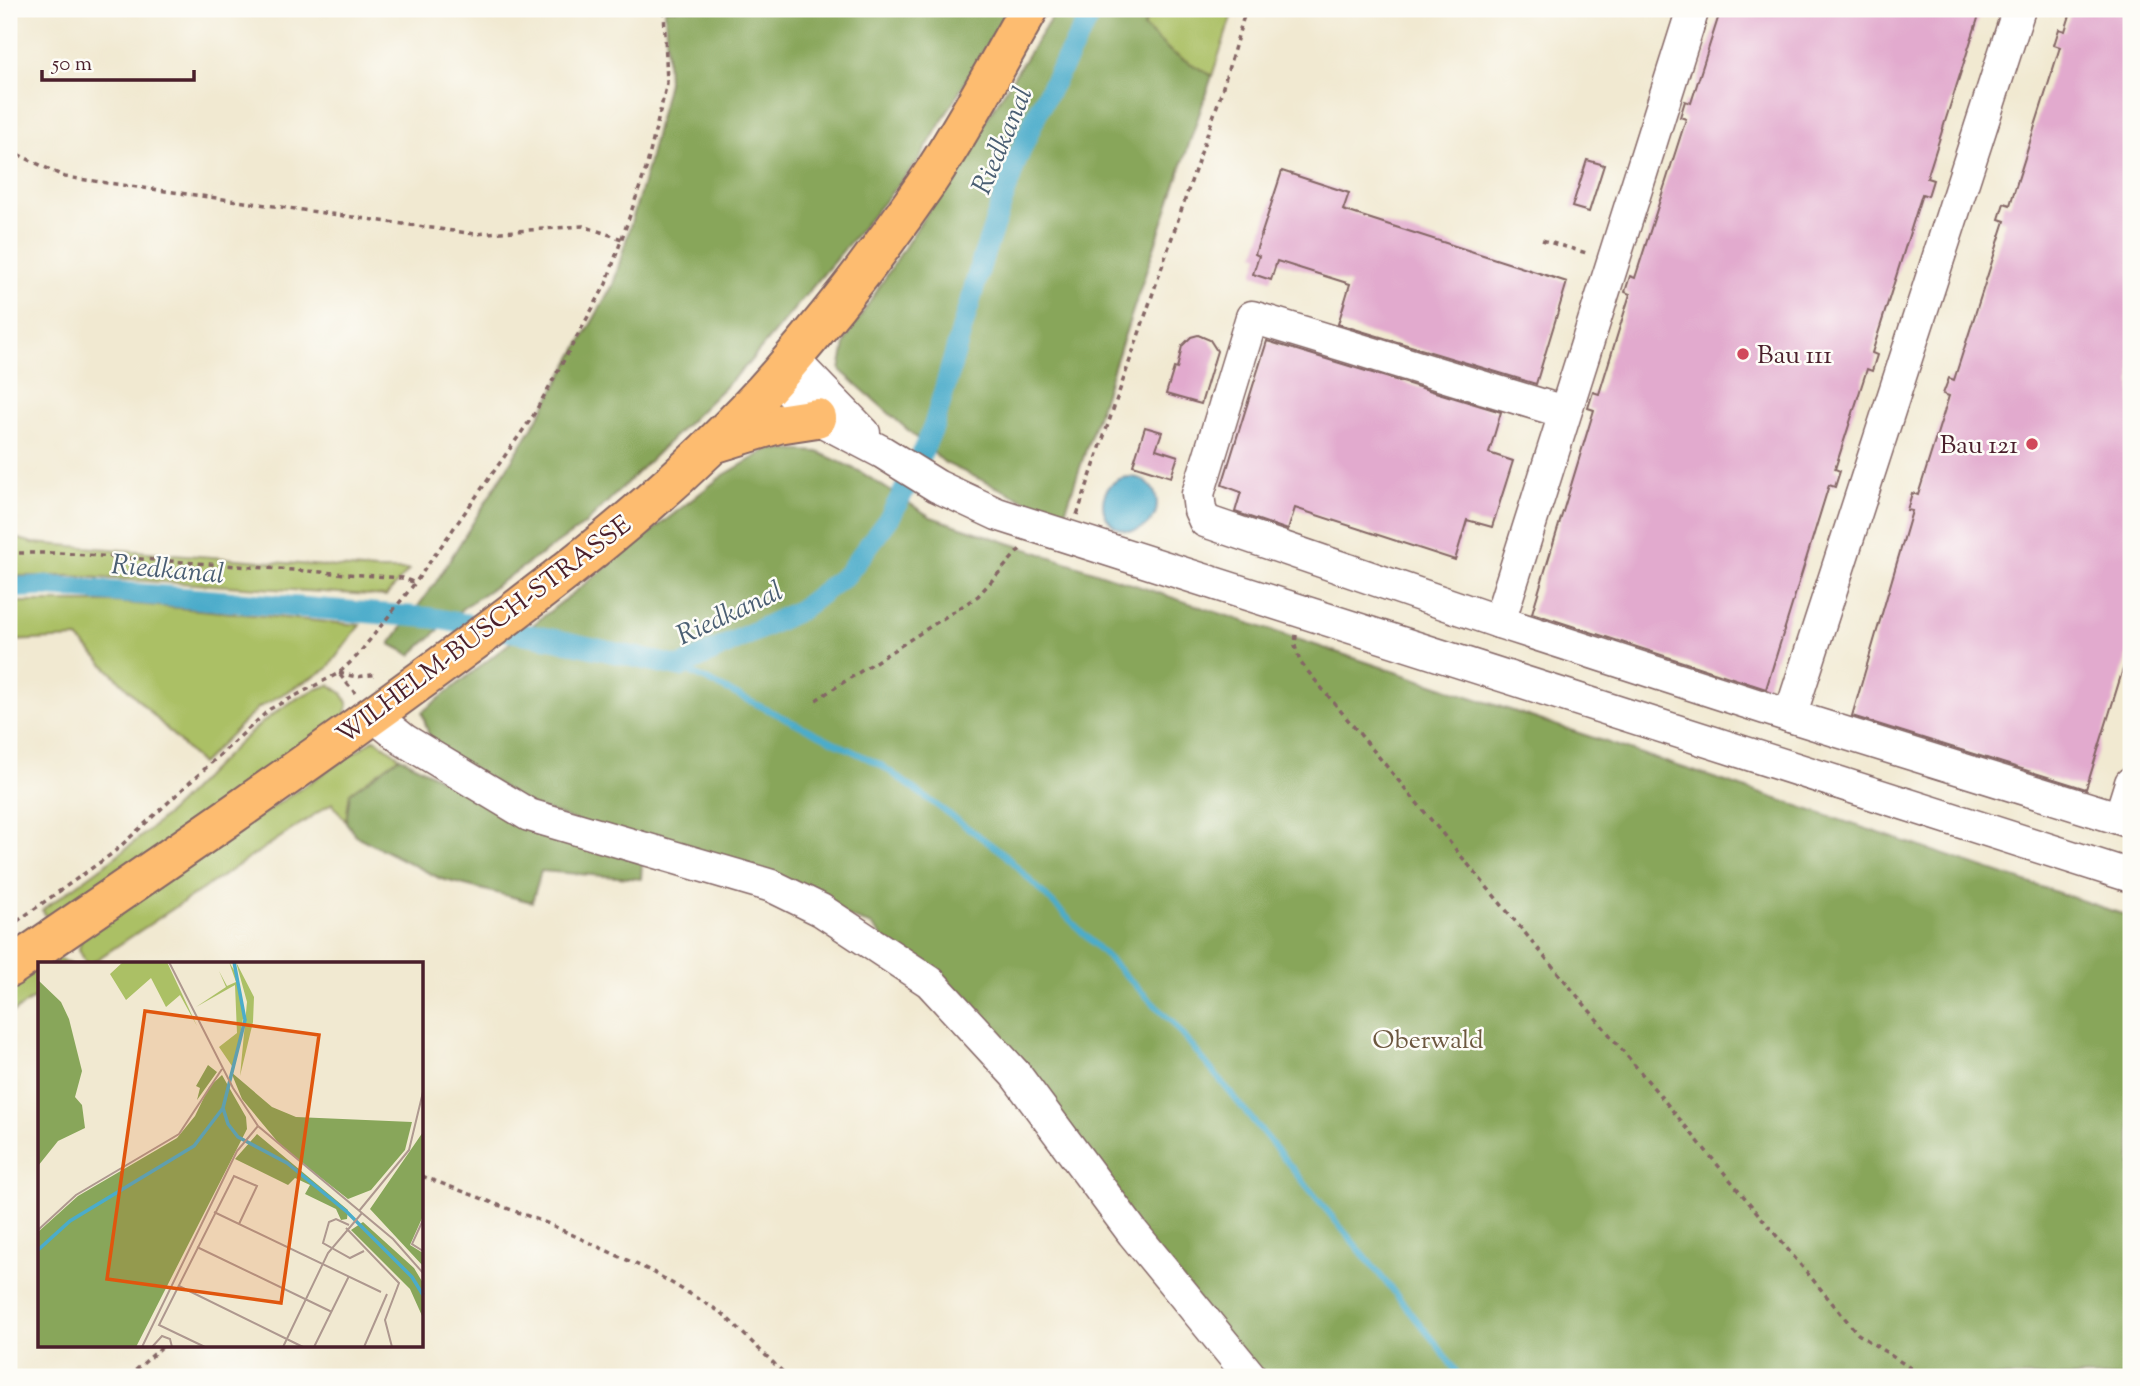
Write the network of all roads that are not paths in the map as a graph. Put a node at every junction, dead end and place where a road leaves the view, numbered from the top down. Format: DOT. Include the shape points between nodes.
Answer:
graph roads {
  1 [pos="1029,9"];
  2 [pos="1693,9"];
  3 [pos="2019,9"];
  4 [pos="785,367"];
  5 [pos="1564,412"];
  6 [pos="817,418"];
  7 [pos="714,443"];
  8 [pos="882,452"];
  9 [pos="1499,622"];
  10 [pos="374,716"];
  11 [pos="1790,716"];
  12 [pos="2131,783"];
  13 [pos="2125,820"];
  14 [pos="2131,876"];
  15 [pos="9,968"];
  16 [pos="1251,1377"];
  1 -- 4 [label="main road, WILHELM-BUSCH-STRASSE" via="929,179"];
  2 -- 5 [label="street"];
  3 -- 11 [label="street"];
  4 -- 6 [label="street" via="793,395"];
  4 -- 7 [label="main road, WILHELM-BUSCH-STRASSE"];
  4 -- 8 [label="street"];
  5 -- 9 [label="street"];
  5 -- 9 [label="street" via="1252,317 1198,494 1205,521"];
  6 -- 7 [label="main road"];
  6 -- 8 [label="street"];
  7 -- 10 [label="main road, WILHELM-BUSCH-STRASSE" via="612,534"];
  8 -- 14 [label="street" via="937,486 997,514"];
  9 -- 11 [label="street"];
  10 -- 15 [label="main road, WILHELM-BUSCH-STRASSE"];
  10 -- 16 [label="street" via="433,759 529,815 772,887 821,910 930,982 1015,1074 1133,1233"];
  11 -- 13 [label="street"];
  12 -- 13 [label="street"];
}
